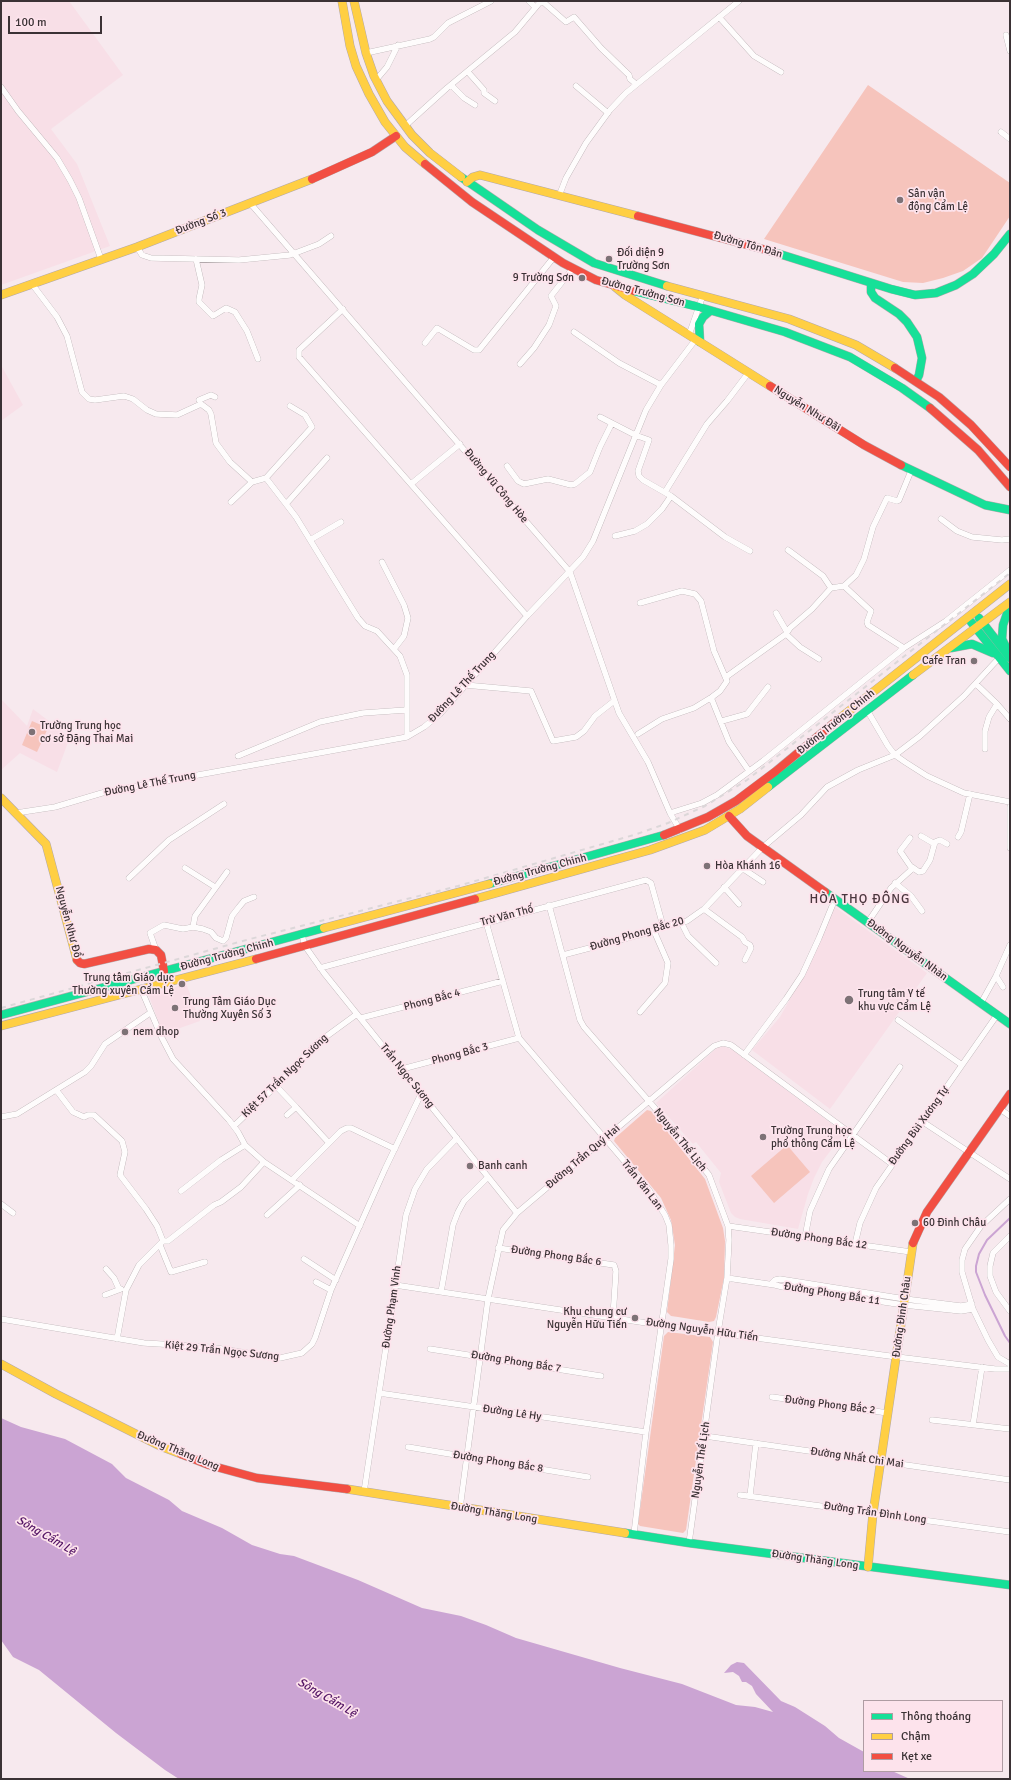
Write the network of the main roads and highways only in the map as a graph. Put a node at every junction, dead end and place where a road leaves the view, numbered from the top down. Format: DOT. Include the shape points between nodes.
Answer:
graph roads {
  1 [pos="342,1"];
  2 [pos="354,1"];
  3 [pos="396,136"];
  4 [pos="467,182"];
  5 [pos="1010,234"];
  6 [pos="871,282"];
  7 [pos="614,286"];
  8 [pos="1,295"];
  9 [pos="710,311"];
  10 [pos="695,339"];
  11 [pos="916,381"];
  12 [pos="1010,467"];
  13 [pos="1010,487"];
  14 [pos="1010,510"];
  15 [pos="1010,584"];
  16 [pos="1010,602"];
  17 [pos="1010,605"];
  18 [pos="971,615"];
  19 [pos="979,625"];
  20 [pos="946,649"];
  21 [pos="998,657"];
  22 [pos="1010,657"];
  23 [pos="1010,671"];
  24 [pos="1,798"];
  25 [pos="729,816"];
  26 [pos="164,971"];
  27 [pos="1,1015"];
  28 [pos="1010,1024"];
  29 [pos="1,1026"];
  30 [pos="1010,1094"];
  31 [pos="1,1364"];
  32 [pos="868,1567"];
  33 [pos="1010,1585"];
  1 -- 3 [label="main road, Đường Trường Sơn" via="356,66 369,94"];
  2 -- 4 [label="main road, Đường Trường Sơn" via="366,53 387,101 405,126 430,153"];
  3 -- 7 [label="main road, Đường Trường Sơn" via="414,156 452,187 554,257"];
  3 -- 8 [label="main road, Đường Số 3" via="372,152 319,176 137,247"];
  4 -- 6 [label="main road, Đường Tôn Đản" via="480,175 756,246"];
  4 -- 11 [label="main road, Đường Trường Sơn" via="538,230 594,263 650,282 789,319 856,345"];
  5 -- 6 [label="main road, Đường Tôn Đản" via="973,274 956,285 936,293 915,295"];
  6 -- 11 [label="main road" via="871,292 875,298 899,314 917,337 921,362 920,375"];
  7 -- 9 [label="main road, Đường Trường Sơn"];
  7 -- 10 [label="main road, Nguyễn Như Đãi"];
  9 -- 10 [label="main road" via="699,324"];
  9 -- 13 [label="main road, Đường Trường Sơn" via="785,332 850,357 891,381 930,408 962,435"];
  10 -- 14 [label="main road, Nguyễn Như Đãi" via="864,445 911,471 985,505"];
  11 -- 12 [label="main road, Đường Trường Sơn" via="962,417"];
  15 -- 18 [label="main road, Đường Trường Chinh"];
  16 -- 19 [label="main road, Đường Trường Chinh"];
  17 -- 22 [label="main road" via="1004,618 1002,639"];
  18 -- 19 [label="main road"];
  18 -- 26 [label="main road, Đường Trường Chinh" via="736,801 680,830"];
  19 -- 20 [label="main road, Đường Trường Chinh"];
  19 -- 21 [label="main road"];
  19 -- 22 [label="main road"];
  20 -- 21 [label="main road" via="972,644"];
  20 -- 25 [label="main road, Đường Trường Chinh"];
  21 -- 23 [label="main road"];
  24 -- 26 [label="main road, Nguyễn Như Đổ" via="46,844 76,958 80,963 135,951 156,950 161,955"];
  25 -- 28 [label="main road, Đường Nguyễn Nhàn" via="747,836"];
  25 -- 29 [label="main road, Đường Trường Chinh" via="705,830 650,850 305,946"];
  26 -- 27 [label="main road, Đường Trường Chinh"];
  30 -- 32 [label="main road, Đường Đinh Châu" via="927,1212 918,1229 911,1252 873,1513"];
  31 -- 32 [label="main road, Đường Thăng Long" via="160,1446 209,1465 257,1478 364,1492 689,1543"];
  32 -- 33 [label="main road, Đường Thăng Long"];
}
